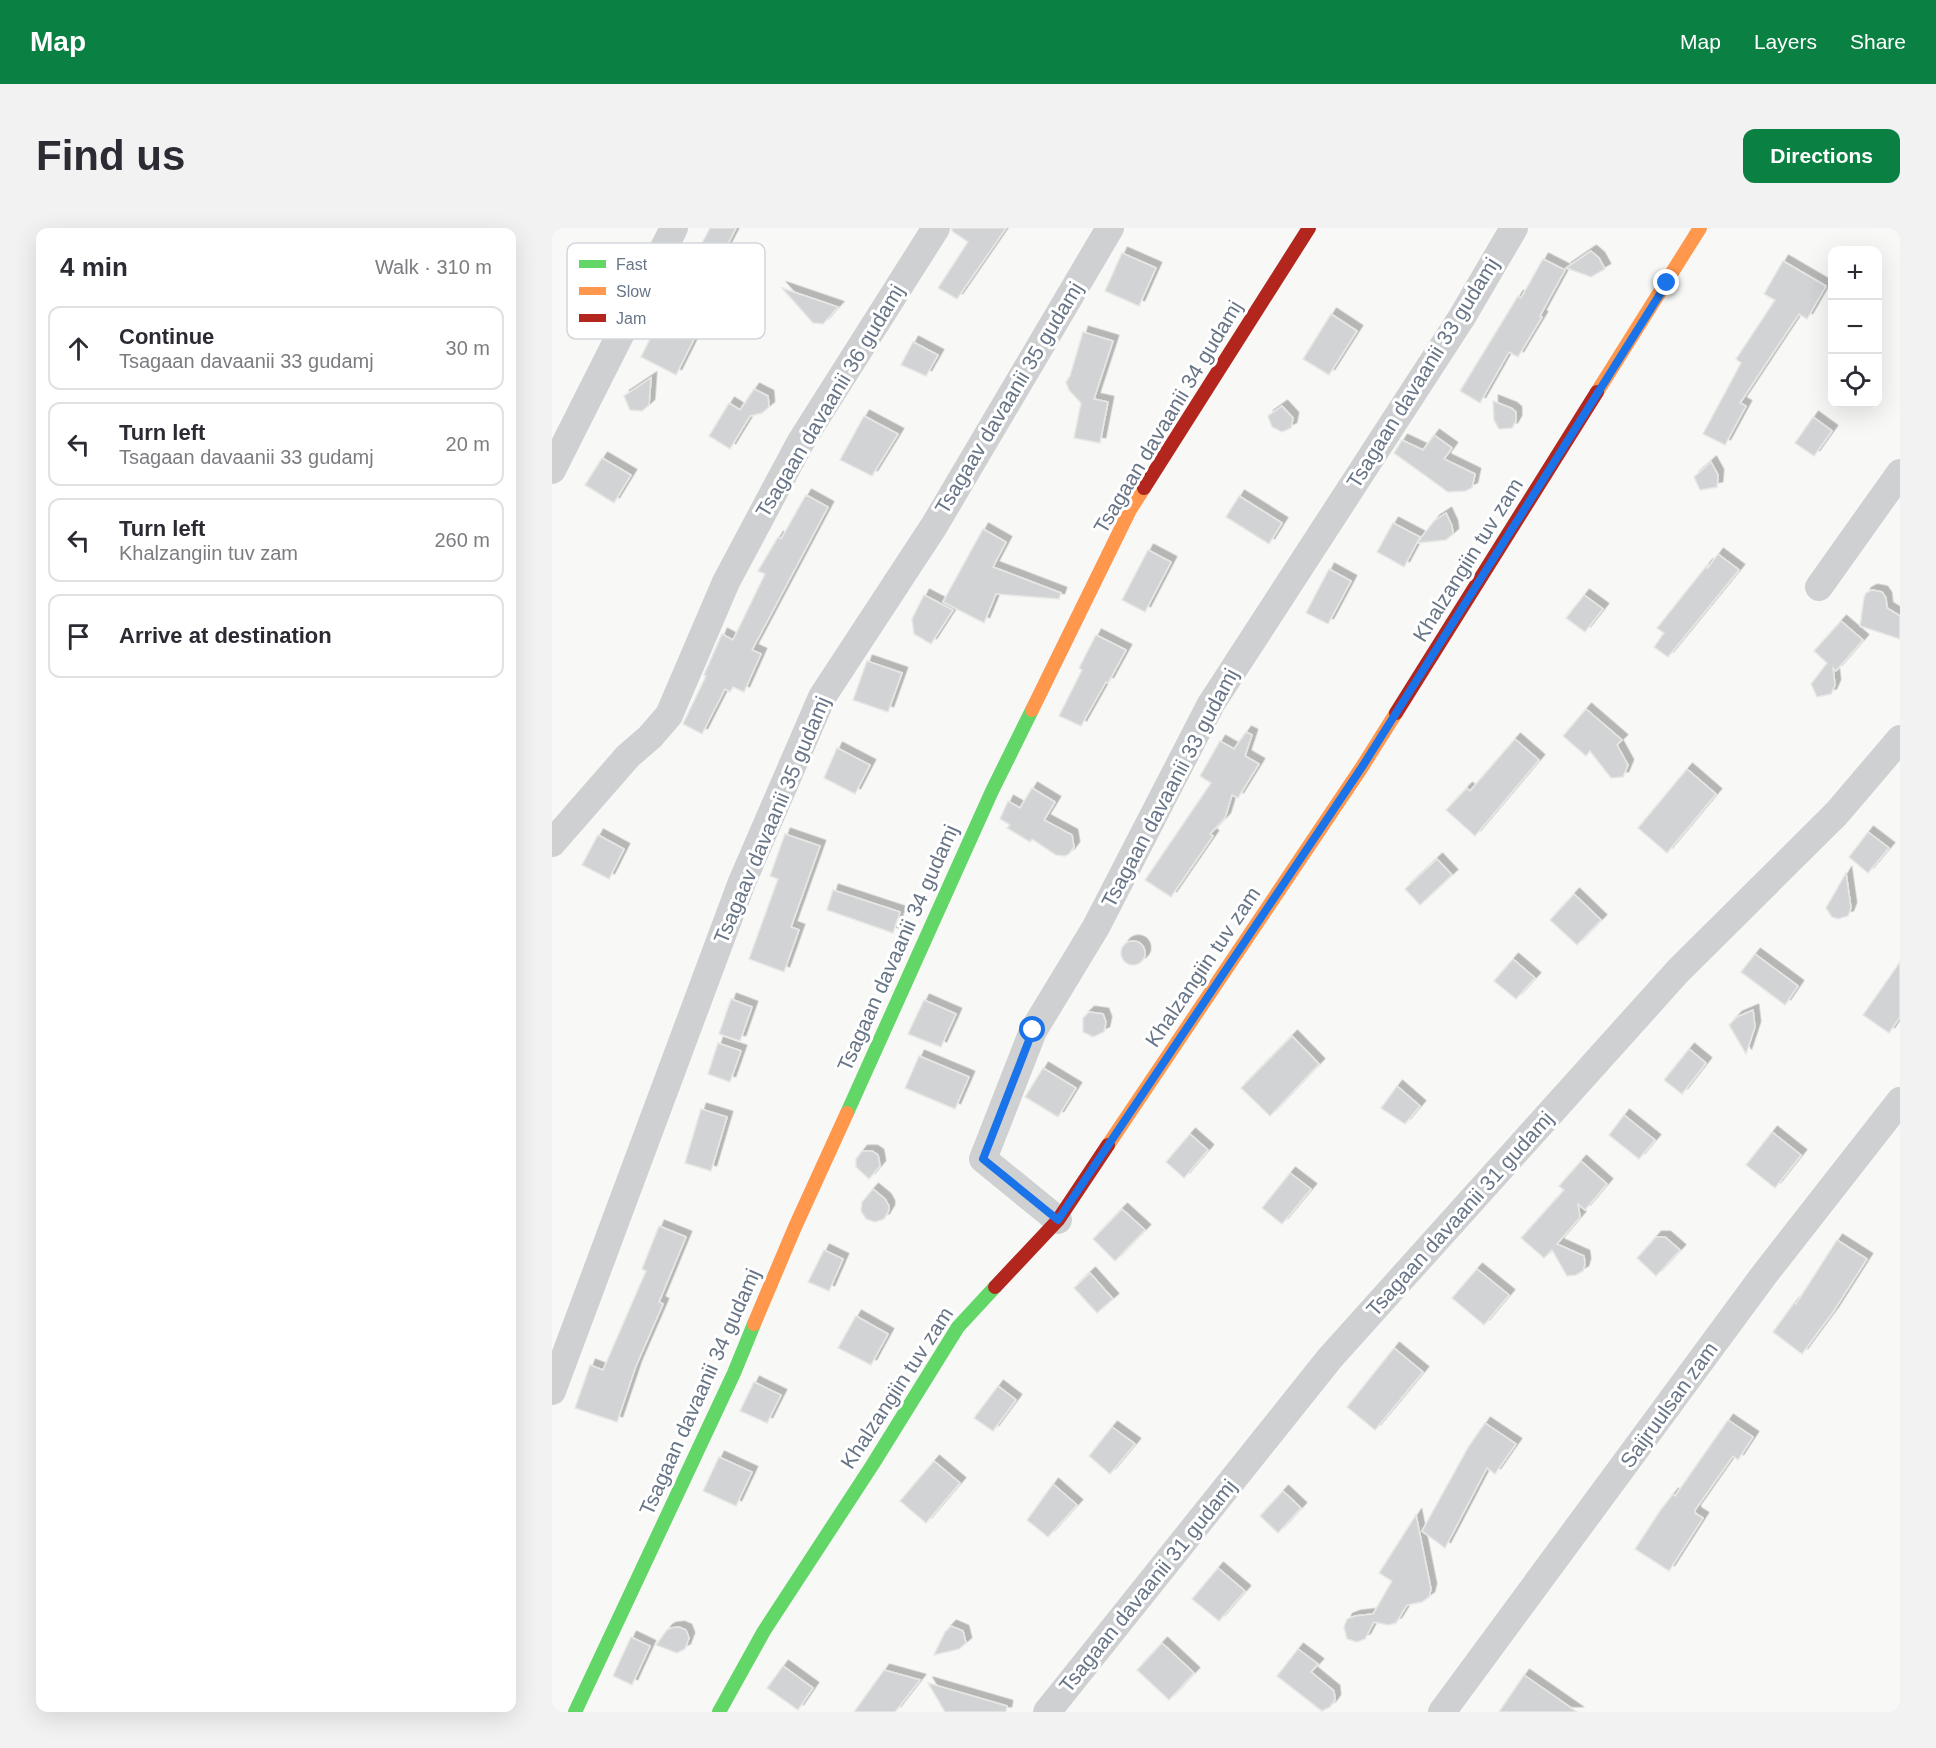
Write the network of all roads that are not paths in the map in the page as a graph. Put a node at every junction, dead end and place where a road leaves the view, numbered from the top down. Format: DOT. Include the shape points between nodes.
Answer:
graph roads {
  1 [pos="674,228"];
  2 [pos="936,228"];
  3 [pos="1110,228"];
  4 [pos="1309,228"];
  5 [pos="1514,228"];
  6 [pos="1700,228"];
  7 [pos="666,243"];
  8 [pos="618,339"];
  9 [pos="552,470"];
  10 [pos="1900,473"];
  11 [pos="1819,587"];
  12 [pos="1900,739"];
  13 [pos="552,843"];
  14 [pos="1900,1101"];
  15 [pos="1058,1220"];
  16 [pos="552,1390"];
  17 [pos="575,1712"];
  18 [pos="718,1712"];
  19 [pos="1047,1712"];
  20 [pos="1442,1712"];
  1 -- 7 [label="street"];
  2 -- 13 [label="street, Tsagaan davaanii 36 gudamj" via="800,443 726,582 669,715"];
  3 -- 16 [label="street, Tsagaav davaanii 35 gudamj" via="934,526 822,697 742,882"];
  4 -- 17 [label="street, Tsagaan davaanii 34 gudamj" via="1130,510 992,791 795,1227 734,1373"];
  5 -- 15 [label="street, Tsagaan davaanii 33 gudamj" via="1462,317 1211,704 1096,927 1033,1030 983,1159"];
  6 -- 15 [label="street, Khalzangiin tuv zam" via="1362,767"];
  8 -- 9 [label="street"];
  10 -- 11 [label="street"];
  12 -- 19 [label="street, Tsagaan davaanii 31 gudamj" via="1837,813 1678,971 1330,1358"];
  14 -- 20 [label="street, Saijruulsan zam" via="1764,1275"];
  15 -- 18 [label="street, Khalzangiin tuv zam" via="958,1327 764,1630"];
}
